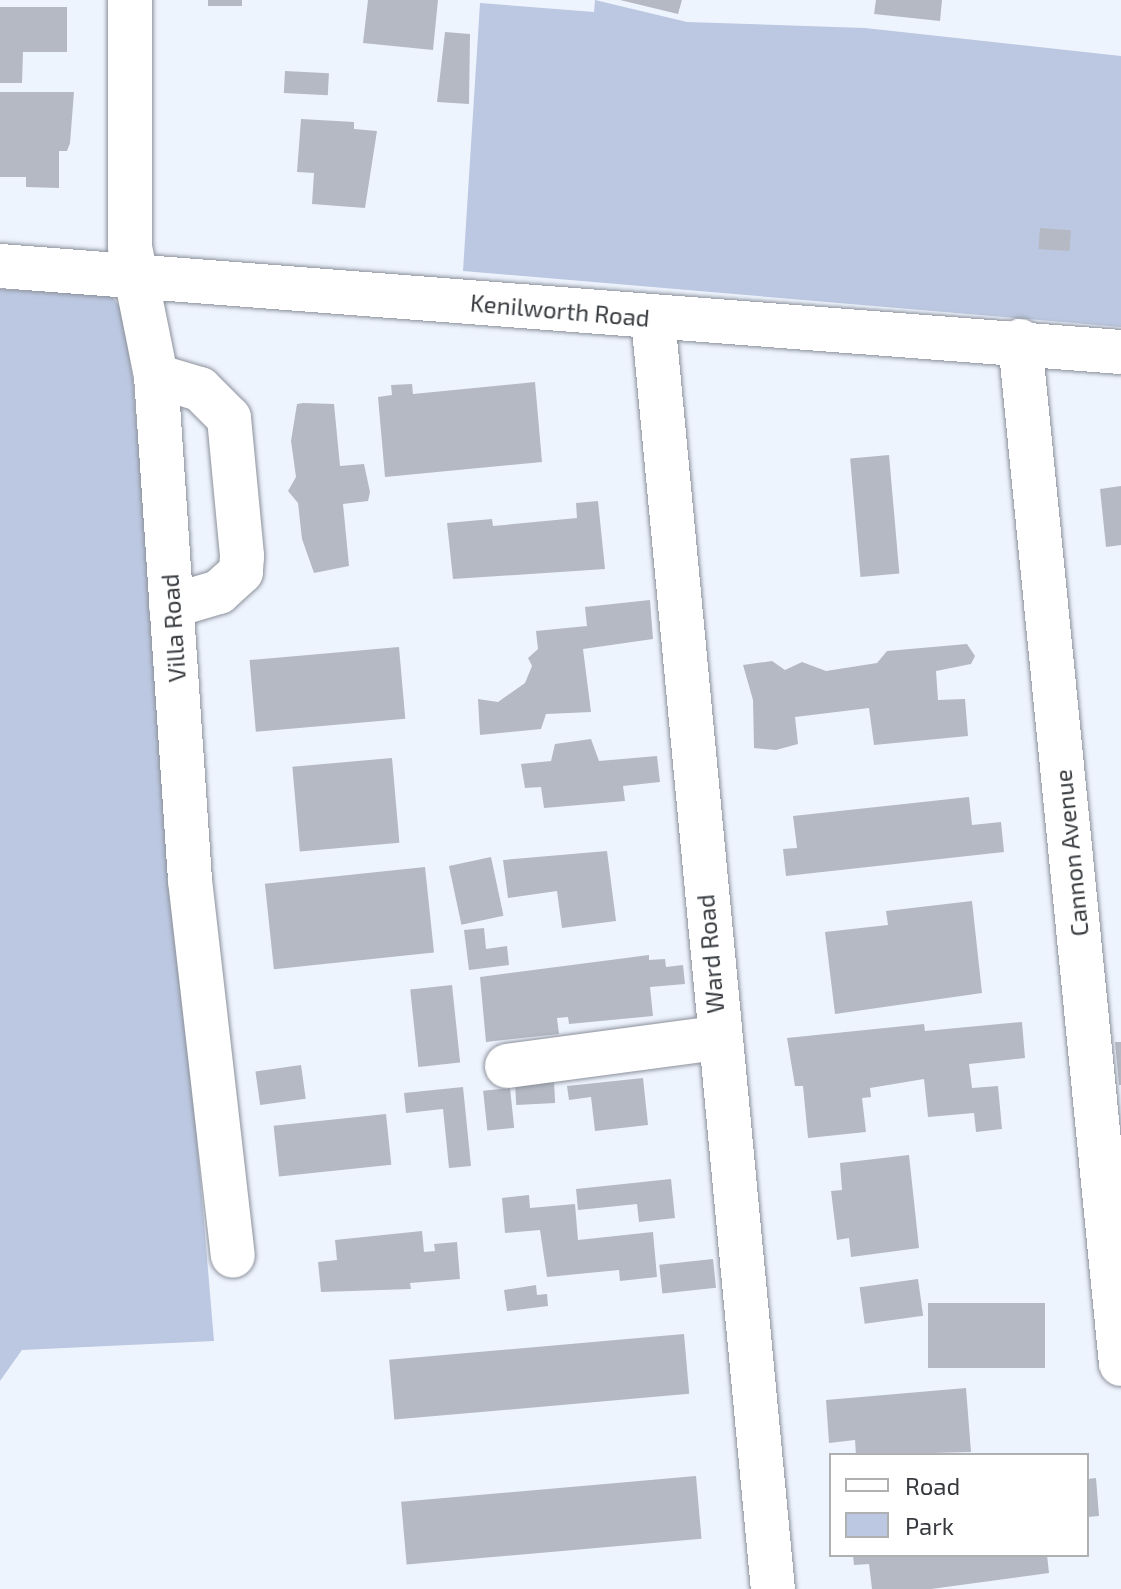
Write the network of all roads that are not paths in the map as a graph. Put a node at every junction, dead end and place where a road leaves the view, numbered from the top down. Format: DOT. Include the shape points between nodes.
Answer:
graph roads {
  1 [pos="130,0"];
  2 [pos="0,266"];
  3 [pos="138,276"];
  4 [pos="653,318"];
  5 [pos="1020,341"];
  6 [pos="1121,352"];
  7 [pos="156,376"];
  8 [pos="171,606"];
  9 [pos="718,1038"];
  10 [pos="507,1066"];
  11 [pos="233,1256"];
  12 [pos="1121,1364"];
  13 [pos="773,1589"];
  1 -- 3 [label="street, Villa Road" via="130,247"];
  2 -- 3 [label="street, Kenilworth Road"];
  3 -- 4 [label="street, Kenilworth Road"];
  3 -- 7 [label="street, Villa Road"];
  4 -- 5 [label="street, Kenilworth Road"];
  4 -- 9 [label="street, Ward Road"];
  5 -- 6 [label="street, Kenilworth Road"];
  5 -- 12 [label="street, Cannon Avenue"];
  7 -- 8 [label="street, Villa Road"];
  7 -- 8 [label="street" via="200,389 229,418 242,556 241,572 219,592"];
  8 -- 11 [label="street, Villa Road" via="190,880"];
  9 -- 10 [label="street"];
  9 -- 13 [label="street, Ward Road"];
}
